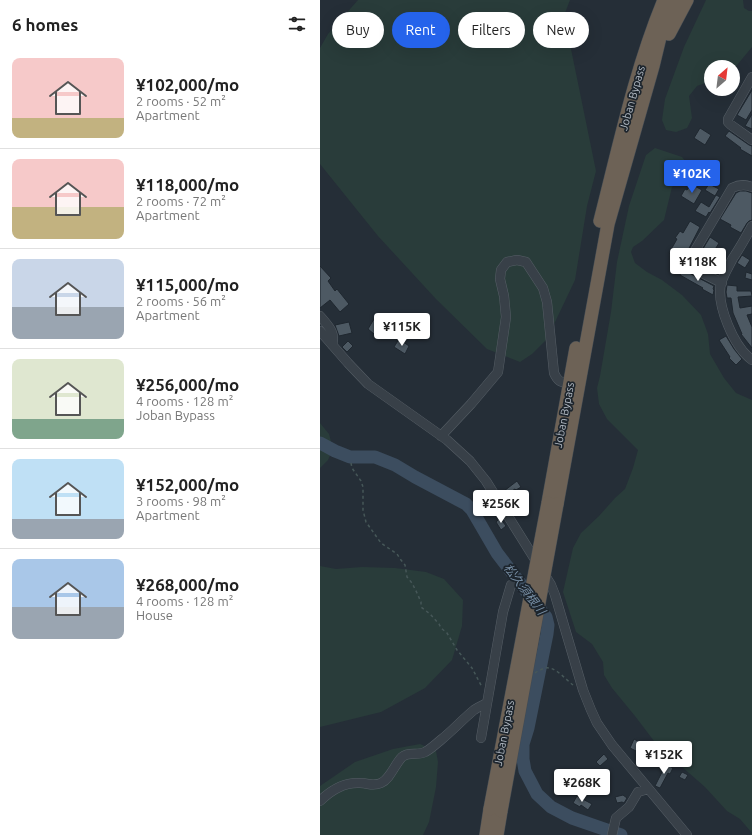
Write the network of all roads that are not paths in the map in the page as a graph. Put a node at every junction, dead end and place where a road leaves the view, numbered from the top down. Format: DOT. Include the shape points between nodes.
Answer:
graph roads {
  1 [pos="660,0"];
  2 [pos="664,0"];
  3 [pos="675,0"];
  4 [pos="687,0"];
  5 [pos="652,32"];
  6 [pos="653,66"];
  7 [pos="752,77"];
  8 [pos="752,140"];
  9 [pos="752,187"];
  10 [pos="752,226"];
  11 [pos="722,283"];
  12 [pos="325,308"];
  13 [pos="321,318"];
  14 [pos="320,331"];
  15 [pos="332,345"];
  16 [pos="752,360"];
  17 [pos="570,384"];
  18 [pos="441,436"];
  19 [pos="552,504"];
  20 [pos="511,585"];
  21 [pos="488,698"];
  22 [pos="481,738"];
  23 [pos="648,789"];
  24 [pos="320,801"];
  25 [pos="496,810"];
  26 [pos="486,835"];
  27 [pos="496,835"];
  28 [pos="612,835"];
  29 [pos="687,835"];
  1 -- 5 [label="highway"];
  2 -- 5 [label="highway, Joban Bypass"];
  3 -- 6 [label="highway, Joban Bypass" via="660,37"];
  4 -- 6 [label="highway"];
  5 -- 17 [label="highway, Joban Bypass" via="632,93 599,225"];
  6 -- 19 [label="highway, Joban Bypass" via="608,224"];
  7 -- 8 [label="street" via="728,122"];
  9 -- 11 [label="street" via="742,185 732,188 690,259 692,268"];
  10 -- 11 [label="street" via="728,267"];
  11 -- 16 [label="street" via="722,306 729,328 742,351"];
  12 -- 13 [label="street"];
  13 -- 15 [label="street" via="333,334"];
  14 -- 15 [label="street"];
  15 -- 18 [label="street" via="368,384"];
  17 -- 18 [label="street" via="560,382 554,374 547,302 543,288 526,262 507,262 501,270 500,279 506,317 498,372"];
  17 -- 19 [label="highway, Joban Bypass"];
  18 -- 23 [label="street" via="470,461 486,481 551,585 591,710 612,745"];
  19 -- 25 [label="highway, Joban Bypass, bridge"];
  20 -- 21 [label="street" via="503,612"];
  21 -- 22 [label="street"];
  21 -- 24 [label="street" via="434,746 425,752 403,756 382,783 347,784 331,791"];
  23 -- 28 [label="street" via="638,792 629,807 616,818"];
  23 -- 29 [label="street"];
  25 -- 26 [label="highway, Joban Bypass"];
  25 -- 27 [label="highway, Joban Bypass"];
}
